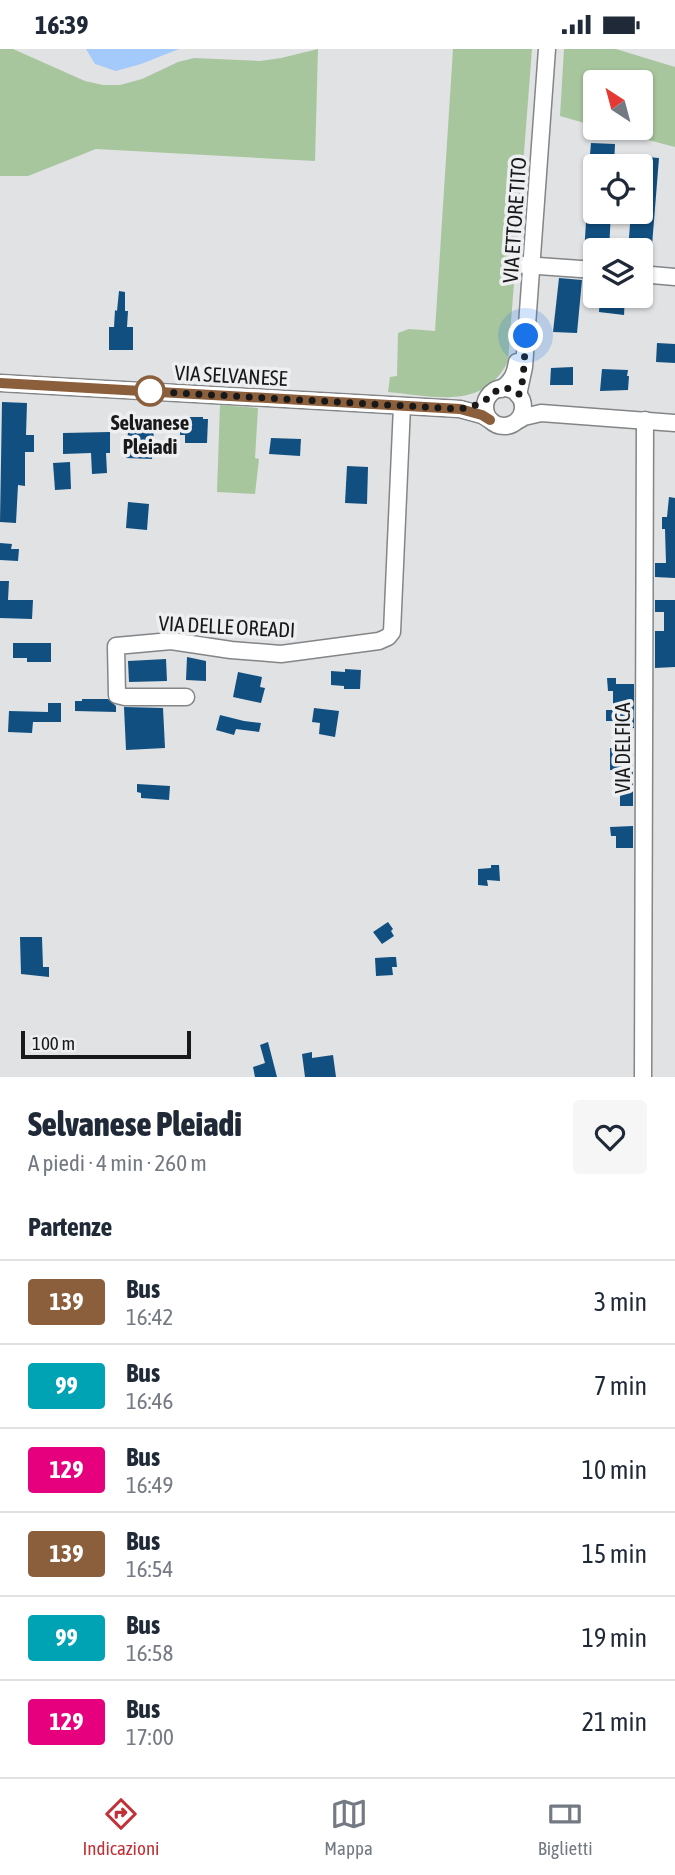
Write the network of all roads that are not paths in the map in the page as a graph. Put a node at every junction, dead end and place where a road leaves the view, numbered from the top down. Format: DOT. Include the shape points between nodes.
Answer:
graph roads {
  1 [pos="539,49"];
  2 [pos="547,49"];
  3 [pos="528,265"];
  4 [pos="583,269"];
  5 [pos="653,275"];
  6 [pos="675,277"];
  7 [pos="0,383"];
  8 [pos="495,393"];
  9 [pos="402,406"];
  10 [pos="520,406"];
  11 [pos="460,409"];
  12 [pos="490,420"];
  13 [pos="645,420"];
  14 [pos="675,423"];
  15 [pos="186,697"];
  16 [pos="643,1077"];
  1 -- 3 [label="street, VIA ETTORE TITO"];
  2 -- 3 [label="street, VIA ETTORE TITO"];
  3 -- 4 [label="street"];
  3 -- 8 [label="street, VIA ETTORE TITO" via="517,364 511,381"];
  3 -- 10 [label="street, VIA ETTORE TITO"];
  5 -- 6 [label="street"];
  7 -- 9 [label="street, VIA SELVANESE"];
  8 -- 10 [label="street" via="513,391"];
  8 -- 11 [label="street, VIA SELVANESE"];
  8 -- 12 [label="street" via="486,411"];
  9 -- 11 [label="street, VIA SELVANESE"];
  9 -- 15 [label="street, VIA DELLE OREADI" via="392,632 379,641 281,654 171,642 116,646 117,695"];
  10 -- 12 [label="street" via="514,424 504,426"];
  10 -- 13 [label="street" via="524,417 541,413"];
  11 -- 12 [label="street, VIA SELVANESE"];
  13 -- 14 [label="street"];
  13 -- 16 [label="street, VIA DELFICA"];
}
